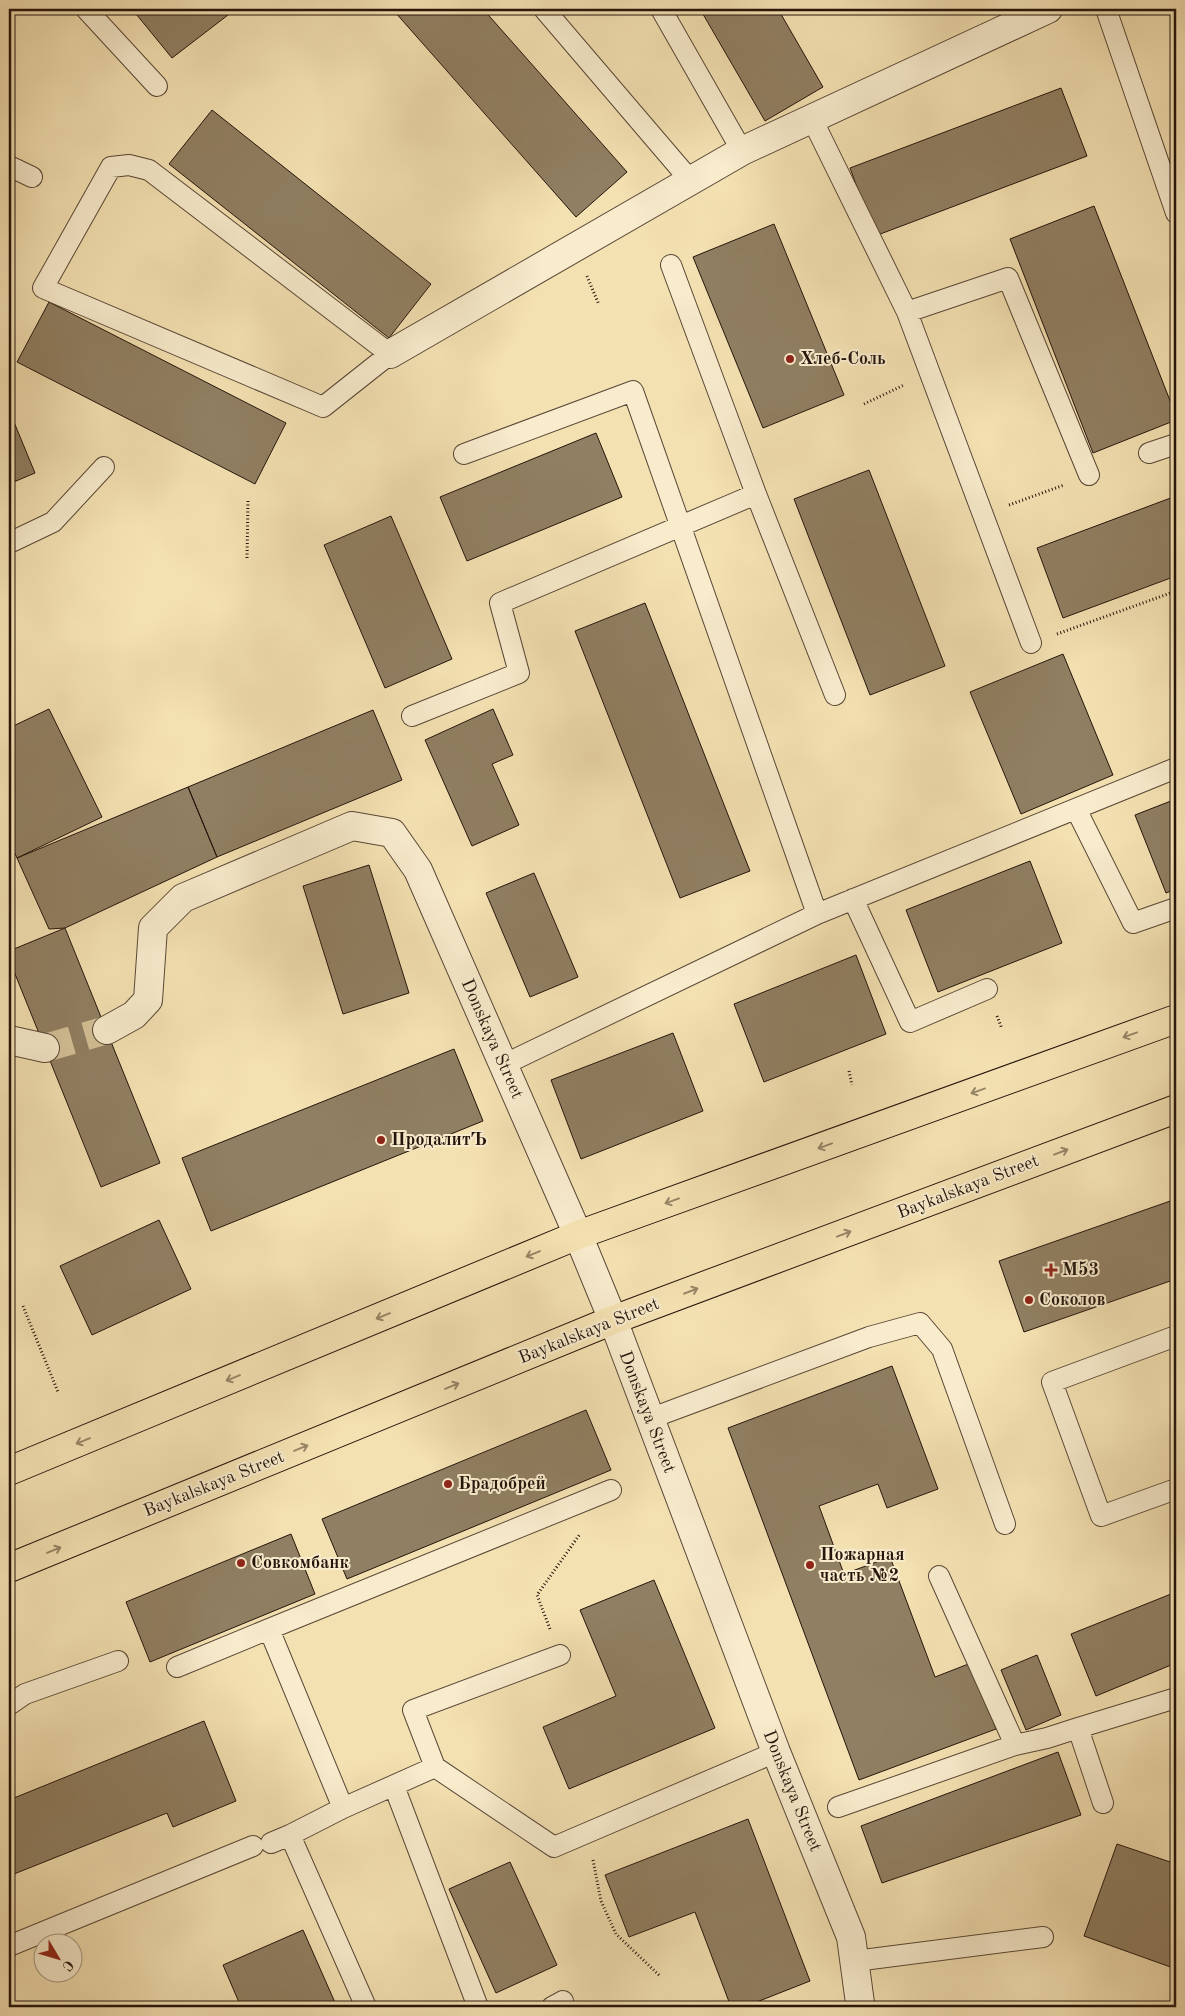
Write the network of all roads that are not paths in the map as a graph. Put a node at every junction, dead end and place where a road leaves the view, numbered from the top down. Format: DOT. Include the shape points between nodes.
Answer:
graph roads {
  1 [pos="86,9"];
  2 [pos="544,9"];
  3 [pos="662,9"];
  4 [pos="1048,9"];
  5 [pos="1106,9"];
  6 [pos="157,86"];
  7 [pos="812,119"];
  8 [pos="742,151"];
  9 [pos="9,166"];
  10 [pos="32,177"];
  11 [pos="690,180"];
  12 [pos="1176,213"];
  13 [pos="671,265"];
  14 [pos="906,312"];
  15 [pos="390,354"];
  16 [pos="1176,444"];
  17 [pos="1149,453"];
  18 [pos="464,454"];
  19 [pos="104,467"];
  20 [pos="1089,475"];
  21 [pos="756,494"];
  22 [pos="680,525"];
  23 [pos="9,543"];
  24 [pos="1032,643"];
  25 [pos="835,695"];
  26 [pos="412,716"];
  27 [pos="1176,768"];
  28 [pos="1076,809"];
  29 [pos="853,899"];
  30 [pos="1176,908"];
  31 [pos="817,914"];
  32 [pos="987,989"];
  33 [pos="1176,1019"];
  34 [pos="106,1030"];
  35 [pos="9,1040"];
  36 [pos="45,1048"];
  37 [pos="503,1065"];
  38 [pos="1176,1109"];
  39 [pos="578,1236"];
  40 [pos="613,1320"];
  41 [pos="1176,1336"];
  42 [pos="649,1419"];
  43 [pos="9,1471"];
  44 [pos="1176,1489"];
  45 [pos="611,1490"];
  46 [pos="1005,1524"];
  47 [pos="9,1568"];
  48 [pos="939,1576"];
  49 [pos="269,1629"];
  50 [pos="560,1655"];
  51 [pos="118,1661"];
  52 [pos="177,1667"];
  53 [pos="1176,1698"];
  54 [pos="9,1705"];
  55 [pos="1078,1728"];
  56 [pos="1015,1745"];
  57 [pos="776,1752"];
  58 [pos="435,1767"];
  59 [pos="394,1786"];
  60 [pos="1102,1803"];
  61 [pos="838,1807"];
  62 [pos="343,1808"];
  63 [pos="290,1836"];
  64 [pos="1042,1937"];
  65 [pos="9,1946"];
  66 [pos="855,1961"];
  67 [pos="366,2007"];
  68 [pos="478,2007"];
  69 [pos="859,2007"];
  1 -- 6 [label="lane"];
  2 -- 11 [label="lane"];
  3 -- 8 [label="lane"];
  4 -- 7 [label="street"];
  5 -- 12 [label="lane"];
  7 -- 8 [label="street"];
  7 -- 14 [label="lane"];
  8 -- 11 [label="street"];
  9 -- 10 [label="lane"];
  11 -- 15 [label="street"];
  13 -- 21 [label="lane"];
  14 -- 20 [label="lane" via="1008,278"];
  14 -- 24 [label="lane"];
  15 -- 15 [label="lane" via="323,407 43,288 111,167 129,165 148,170"];
  16 -- 17 [label="lane"];
  18 -- 22 [label="lane" via="633,391"];
  19 -- 23 [label="lane" via="53,522"];
  21 -- 22 [label="lane"];
  21 -- 25 [label="lane"];
  22 -- 26 [label="lane" via="500,603 519,673"];
  22 -- 31 [label="lane"];
  27 -- 28 [label="lane"];
  28 -- 29 [label="lane"];
  28 -- 30 [label="lane" via="1134,923"];
  29 -- 31 [label="lane"];
  29 -- 32 [label="lane" via="910,1022"];
  31 -- 37 [label="lane"];
  33 -- 39 [label="main road, one-way"];
  34 -- 37 [label="street, Donskaya Street" via="134,1015 148,1000 153,928 184,898 352,826 392,833 418,870"];
  35 -- 36 [label="street"];
  37 -- 39 [label="street, Donskaya Street"];
  40 -- 38 [label="main road, Baykalskaya Street, one-way"];
  39 -- 40 [label="street, Donskaya Street"];
  39 -- 43 [label="main road, one-way"];
  40 -- 42 [label="street, Donskaya Street"];
  47 -- 40 [label="main road, Baykalskaya Street, one-way"];
  41 -- 44 [label="lane" via="1052,1382 1101,1516"];
  42 -- 46 [label="lane" via="870,1337 920,1323 942,1349"];
  42 -- 57 [label="street, Donskaya Street"];
  45 -- 49 [label="lane"];
  48 -- 56 [label="lane"];
  49 -- 52 [label="lane"];
  49 -- 62 [label="lane"];
  50 -- 58 [label="lane" via="413,1710"];
  51 -- 54 [label="lane" via="25,1694"];
  53 -- 55 [label="lane"];
  55 -- 56 [label="lane"];
  55 -- 60 [label="lane"];
  56 -- 61 [label="lane"];
  57 -- 58 [label="lane" via="554,1847"];
  57 -- 66 [label="street, Donskaya Street" via="851,1937"];
  58 -- 59 [label="lane"];
  59 -- 62 [label="lane"];
  59 -- 68 [label="lane"];
  62 -- 63 [label="lane"];
  63 -- 65 [label="lane"];
  63 -- 67 [label="lane"];
  64 -- 66 [label="lane"];
  66 -- 69 [label="street, Donskaya Street"];
}
